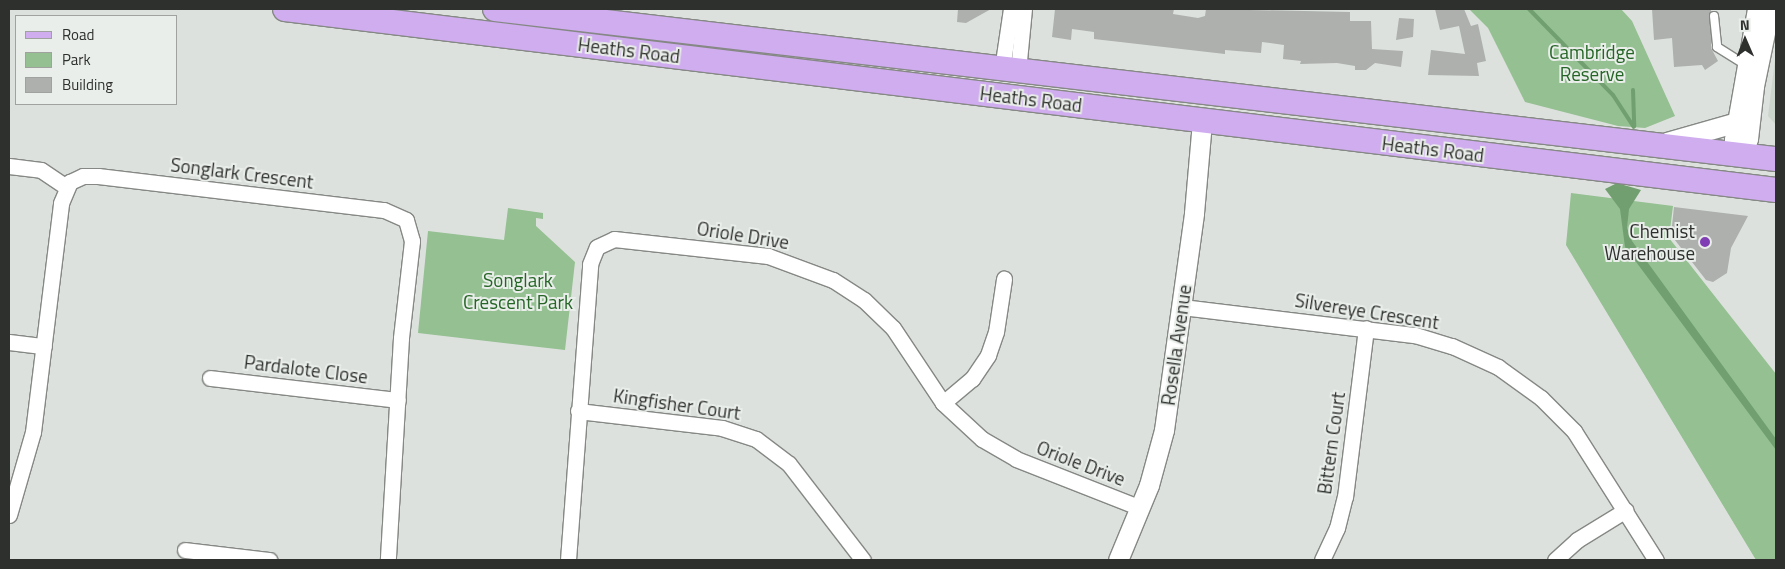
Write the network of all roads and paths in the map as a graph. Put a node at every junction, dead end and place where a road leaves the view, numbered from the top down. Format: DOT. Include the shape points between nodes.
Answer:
graph roads {
  1 [pos="285,9"];
  2 [pos="496,9"];
  3 [pos="1011,9"];
  4 [pos="1024,9"];
  5 [pos="1757,9"];
  6 [pos="1770,9"];
  7 [pos="1714,16"];
  8 [pos="1751,67"];
  9 [pos="1010,70"];
  10 [pos="1205,93"];
  11 [pos="1008,96"];
  12 [pos="1202,122"];
  13 [pos="1736,122"];
  14 [pos="1653,144"];
  15 [pos="1740,156"];
  16 [pos="1776,159"];
  17 [pos="9,166"];
  18 [pos="1743,186"];
  19 [pos="66,187"];
  20 [pos="1776,190"];
  21 [pos="1004,280"];
  22 [pos="1182,307"];
  23 [pos="1366,328"];
  24 [pos="9,342"];
  25 [pos="44,346"];
  26 [pos="210,378"];
  27 [pos="398,400"];
  28 [pos="943,404"];
  29 [pos="578,411"];
  30 [pos="1141,508"];
  31 [pos="1626,510"];
  32 [pos="9,515"];
  33 [pos="185,550"];
  34 [pos="269,560"];
  35 [pos="388,560"];
  36 [pos="568,560"];
  37 [pos="864,560"];
  38 [pos="1118,560"];
  39 [pos="1322,560"];
  40 [pos="1555,560"];
  41 [pos="1656,560"];
  1 -- 11 [label="main road, Heaths Road"];
  2 -- 9 [label="main road, Heaths Road"];
  3 -- 9 [label="street"];
  4 -- 9 [label="street"];
  5 -- 8 [label="street"];
  6 -- 8 [label="street"];
  7 -- 8 [label="lane" via="1717,47"];
  8 -- 13 [label="street"];
  8 -- 15 [label="street" via="1748,139"];
  9 -- 10 [label="main road, Heaths Road"];
  9 -- 11 [label="main road"];
  10 -- 12 [label="main road"];
  10 -- 14 [label="main road, Heaths Road"];
  11 -- 12 [label="main road, Heaths Road"];
  12 -- 18 [label="main road, Heaths Road"];
  12 -- 22 [label="street, Rosella Avenue"];
  13 -- 14 [label="street" via="1710,133"];
  13 -- 15 [label="street" via="1734,147"];
  14 -- 15 [label="main road, Heaths Road"];
  15 -- 16 [label="main road, Heaths Road"];
  15 -- 18 [label="main road"];
  17 -- 19 [label="street" via="41,170"];
  18 -- 20 [label="main road, Heaths Road"];
  19 -- 25 [label="street"];
  19 -- 27 [label="street, Songlark Crescent" via="83,176 98,176 384,210 401,216 411,228 412,241"];
  21 -- 28 [label="street" via="996,332 988,355 972,379"];
  22 -- 23 [label="street, Silvereye Crescent"];
  22 -- 30 [label="street, Rosella Avenue" via="1164,430"];
  23 -- 31 [label="street, Silvereye Crescent" via="1452,346 1520,381 1574,431"];
  23 -- 39 [label="street, Bittern Court" via="1345,497 1337,528"];
  24 -- 25 [label="street"];
  25 -- 32 [label="street" via="32,440"];
  26 -- 27 [label="street, Pardalote Close"];
  27 -- 35 [label="street, Songlark Crescent"];
  28 -- 29 [label="street, Oriole Drive" via="893,328 864,300 833,280 768,256 614,238 597,247 590,264"];
  28 -- 30 [label="street, Oriole Drive" via="999,450"];
  29 -- 36 [label="street, Oriole Drive"];
  29 -- 37 [label="street, Kingfisher Court" via="722,428 756,439 789,464"];
  30 -- 38 [label="street, Rosella Avenue"];
  31 -- 40 [label="street" via="1577,540"];
  31 -- 41 [label="street, Silvereye Crescent"];
  33 -- 34 [label="street"];
}
